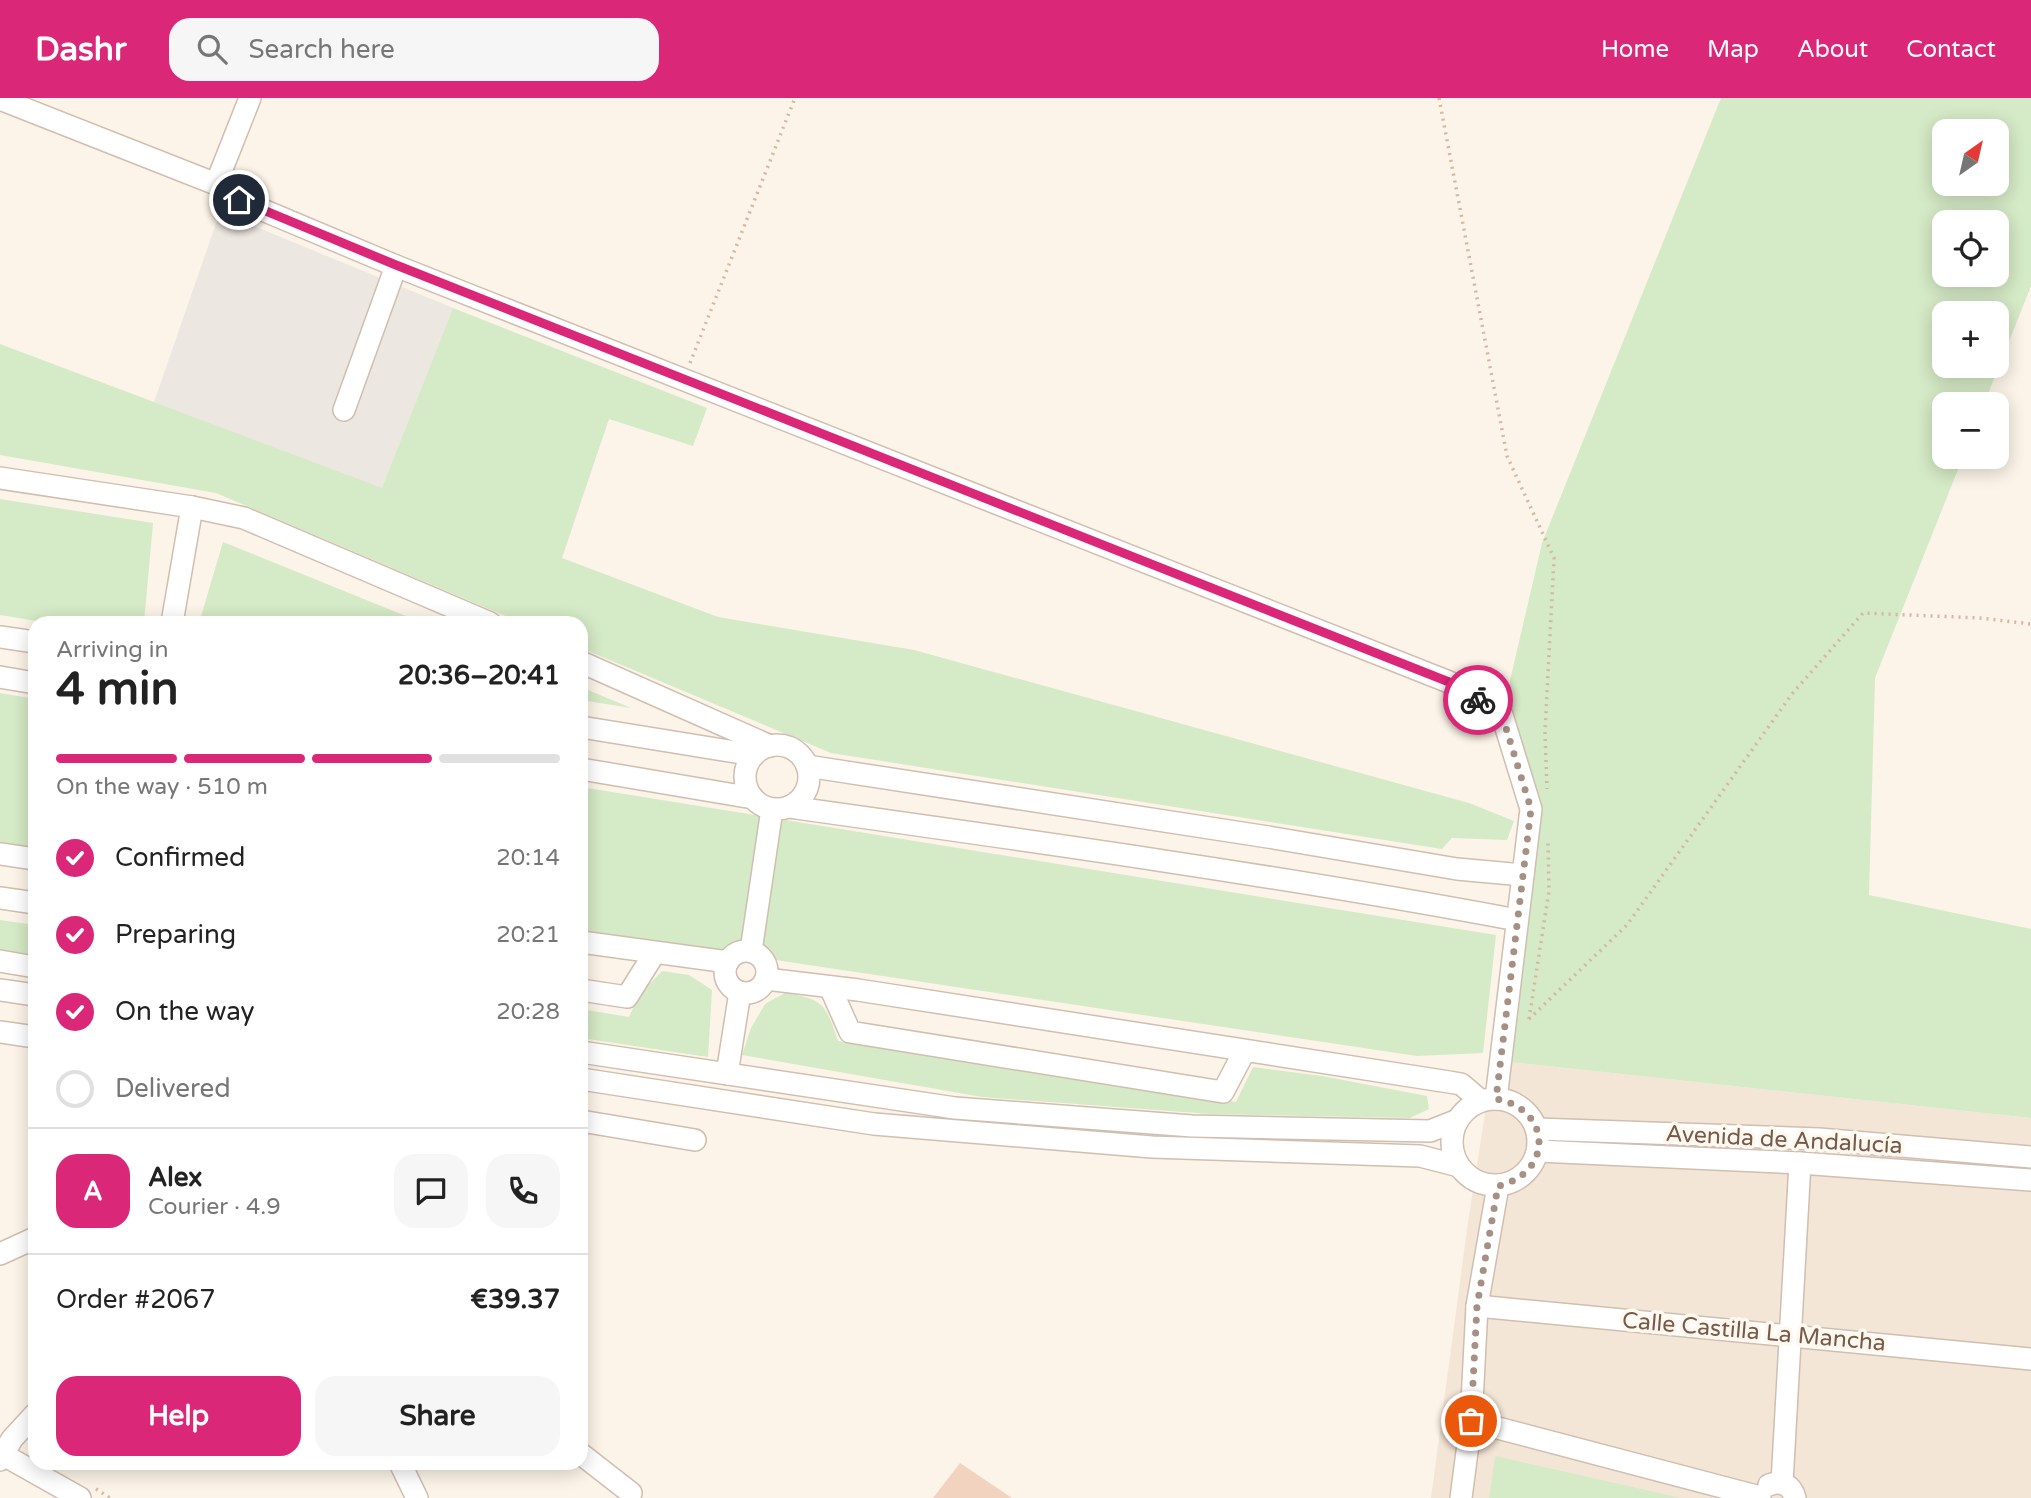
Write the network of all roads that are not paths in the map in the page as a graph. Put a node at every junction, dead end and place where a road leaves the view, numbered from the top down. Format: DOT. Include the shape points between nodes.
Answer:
graph roads {
  1 [pos="250,98"];
  2 [pos="0,99"];
  3 [pos="216,184"];
  4 [pos="396,265"];
  5 [pos="344,410"];
  6 [pos="0,478"];
  7 [pos="192,506"];
  8 [pos="173,616"];
  9 [pos="474,616"];
  10 [pos="0,637"];
  11 [pos="28,641"];
  12 [pos="588,665"];
  13 [pos="0,677"];
  14 [pos="28,682"];
  15 [pos="588,728"];
  16 [pos="762,750"];
  17 [pos="807,766"];
  18 [pos="588,770"];
  19 [pos="753,798"];
  20 [pos="780,808"];
  21 [pos="0,854"];
  22 [pos="28,858"];
  23 [pos="1523,875"];
  24 [pos="0,898"];
  25 [pos="28,902"];
  26 [pos="1517,920"];
  27 [pos="588,944"];
  28 [pos="751,951"];
  29 [pos="654,954"];
  30 [pos="0,961"];
  31 [pos="728,962"];
  32 [pos="28,966"];
  33 [pos="766,979"];
  34 [pos="831,987"];
  35 [pos="0,990"];
  36 [pos="588,991"];
  37 [pos="740,992"];
  38 [pos="28,994"];
  39 [pos="0,1032"];
  40 [pos="28,1036"];
  41 [pos="1244,1052"];
  42 [pos="588,1053"];
  43 [pos="727,1074"];
  44 [pos="588,1080"];
  45 [pos="1488,1100"];
  46 [pos="1458,1120"];
  47 [pos="588,1122"];
  48 [pos="1537,1129"];
  49 [pos="695,1139"];
  50 [pos="1538,1152"];
  51 [pos="2031,1157"];
  52 [pos="1800,1163"];
  53 [pos="1459,1166"];
  54 [pos="2031,1180"];
  55 [pos="1498,1186"];
  56 [pos="28,1241"];
  57 [pos="0,1254"];
  58 [pos="1477,1306"];
  59 [pos="1791,1336"];
  60 [pos="2031,1359"];
  61 [pos="1471,1421"];
  62 [pos="28,1422"];
  63 [pos="1,1456"];
  64 [pos="588,1459"];
  65 [pos="403,1470"];
  66 [pos="1789,1490"];
  67 [pos="631,1493"];
  68 [pos="80,1498"];
  69 [pos="417,1498"];
  70 [pos="1461,1498"];
  71 [pos="1760,1498"];
  1 -- 3 [label="street"];
  2 -- 3 [label="street"];
  3 -- 4 [label="street" via="239,200"];
  4 -- 5 [label="street"];
  4 -- 23 [label="street" via="1449,682 1502,715 1531,809"];
  6 -- 7 [label="street"];
  7 -- 8 [label="street"];
  7 -- 9 [label="street" via="244,518"];
  10 -- 11 [label="street"];
  12 -- 16 [label="street"];
  13 -- 14 [label="street"];
  15 -- 16 [label="street"];
  16 -- 17 [label="street" via="781,745 802,757"];
  16 -- 19 [label="street" via="746,770 745,781"];
  17 -- 20 [label="street" via="807,788 802,797"];
  17 -- 23 [label="street" via="1457,869"];
  18 -- 19 [label="street"];
  19 -- 20 [label="street"];
  20 -- 26 [label="street" via="1100,851"];
  20 -- 28 [label="street"];
  21 -- 22 [label="street"];
  23 -- 26 [label="street"];
  24 -- 25 [label="street"];
  26 -- 45 [label="street"];
  27 -- 29 [label="street"];
  28 -- 31 [label="street" via="736,953"];
  28 -- 33 [label="street" via="764,960"];
  29 -- 31 [label="street"];
  29 -- 36 [label="street" via="627,997"];
  30 -- 32 [label="street"];
  31 -- 37 [label="street" via="725,975 729,985"];
  33 -- 34 [label="street"];
  33 -- 37 [label="street" via="757,990"];
  34 -- 41 [label="street"];
  34 -- 41 [label="street" via="850,1032 1209,1090 1223,1092"];
  35 -- 38 [label="street"];
  37 -- 43 [label="street"];
  39 -- 40 [label="street"];
  41 -- 45 [label="street" via="1461,1084"];
  42 -- 43 [label="street"];
  43 -- 46 [label="street" via="955,1108 1192,1126 1430,1131"];
  44 -- 53 [label="street" via="874,1124 1152,1147 1420,1156"];
  45 -- 46 [label="street"];
  45 -- 48 [label="street" via="1521,1107"];
  46 -- 53 [label="street" via="1452,1143"];
  47 -- 49 [label="street"];
  48 -- 50 [label="street"];
  48 -- 51 [label="street, Avenida de Andalucía" via="1819,1139"];
  50 -- 52 [label="street, Avenida de Andalucía"];
  50 -- 55 [label="street" via="1524,1175"];
  52 -- 54 [label="street, Avenida de Andalucía"];
  52 -- 59 [label="street"];
  53 -- 55 [label="street" via="1469,1177"];
  55 -- 58 [label="street"];
  56 -- 57 [label="street"];
  58 -- 59 [label="street, Calle Castilla La Mancha"];
  58 -- 61 [label="street"];
  59 -- 60 [label="street, Calle Castilla La Mancha"];
  59 -- 66 [label="street"];
  61 -- 70 [label="street"];
  61 -- 71 [label="street"];
  62 -- 63 [label="street"];
  63 -- 68 [label="street"];
  64 -- 67 [label="street"];
  65 -- 69 [label="street"];
  66 -- 71 [label="street" via="1770,1484"];
}
